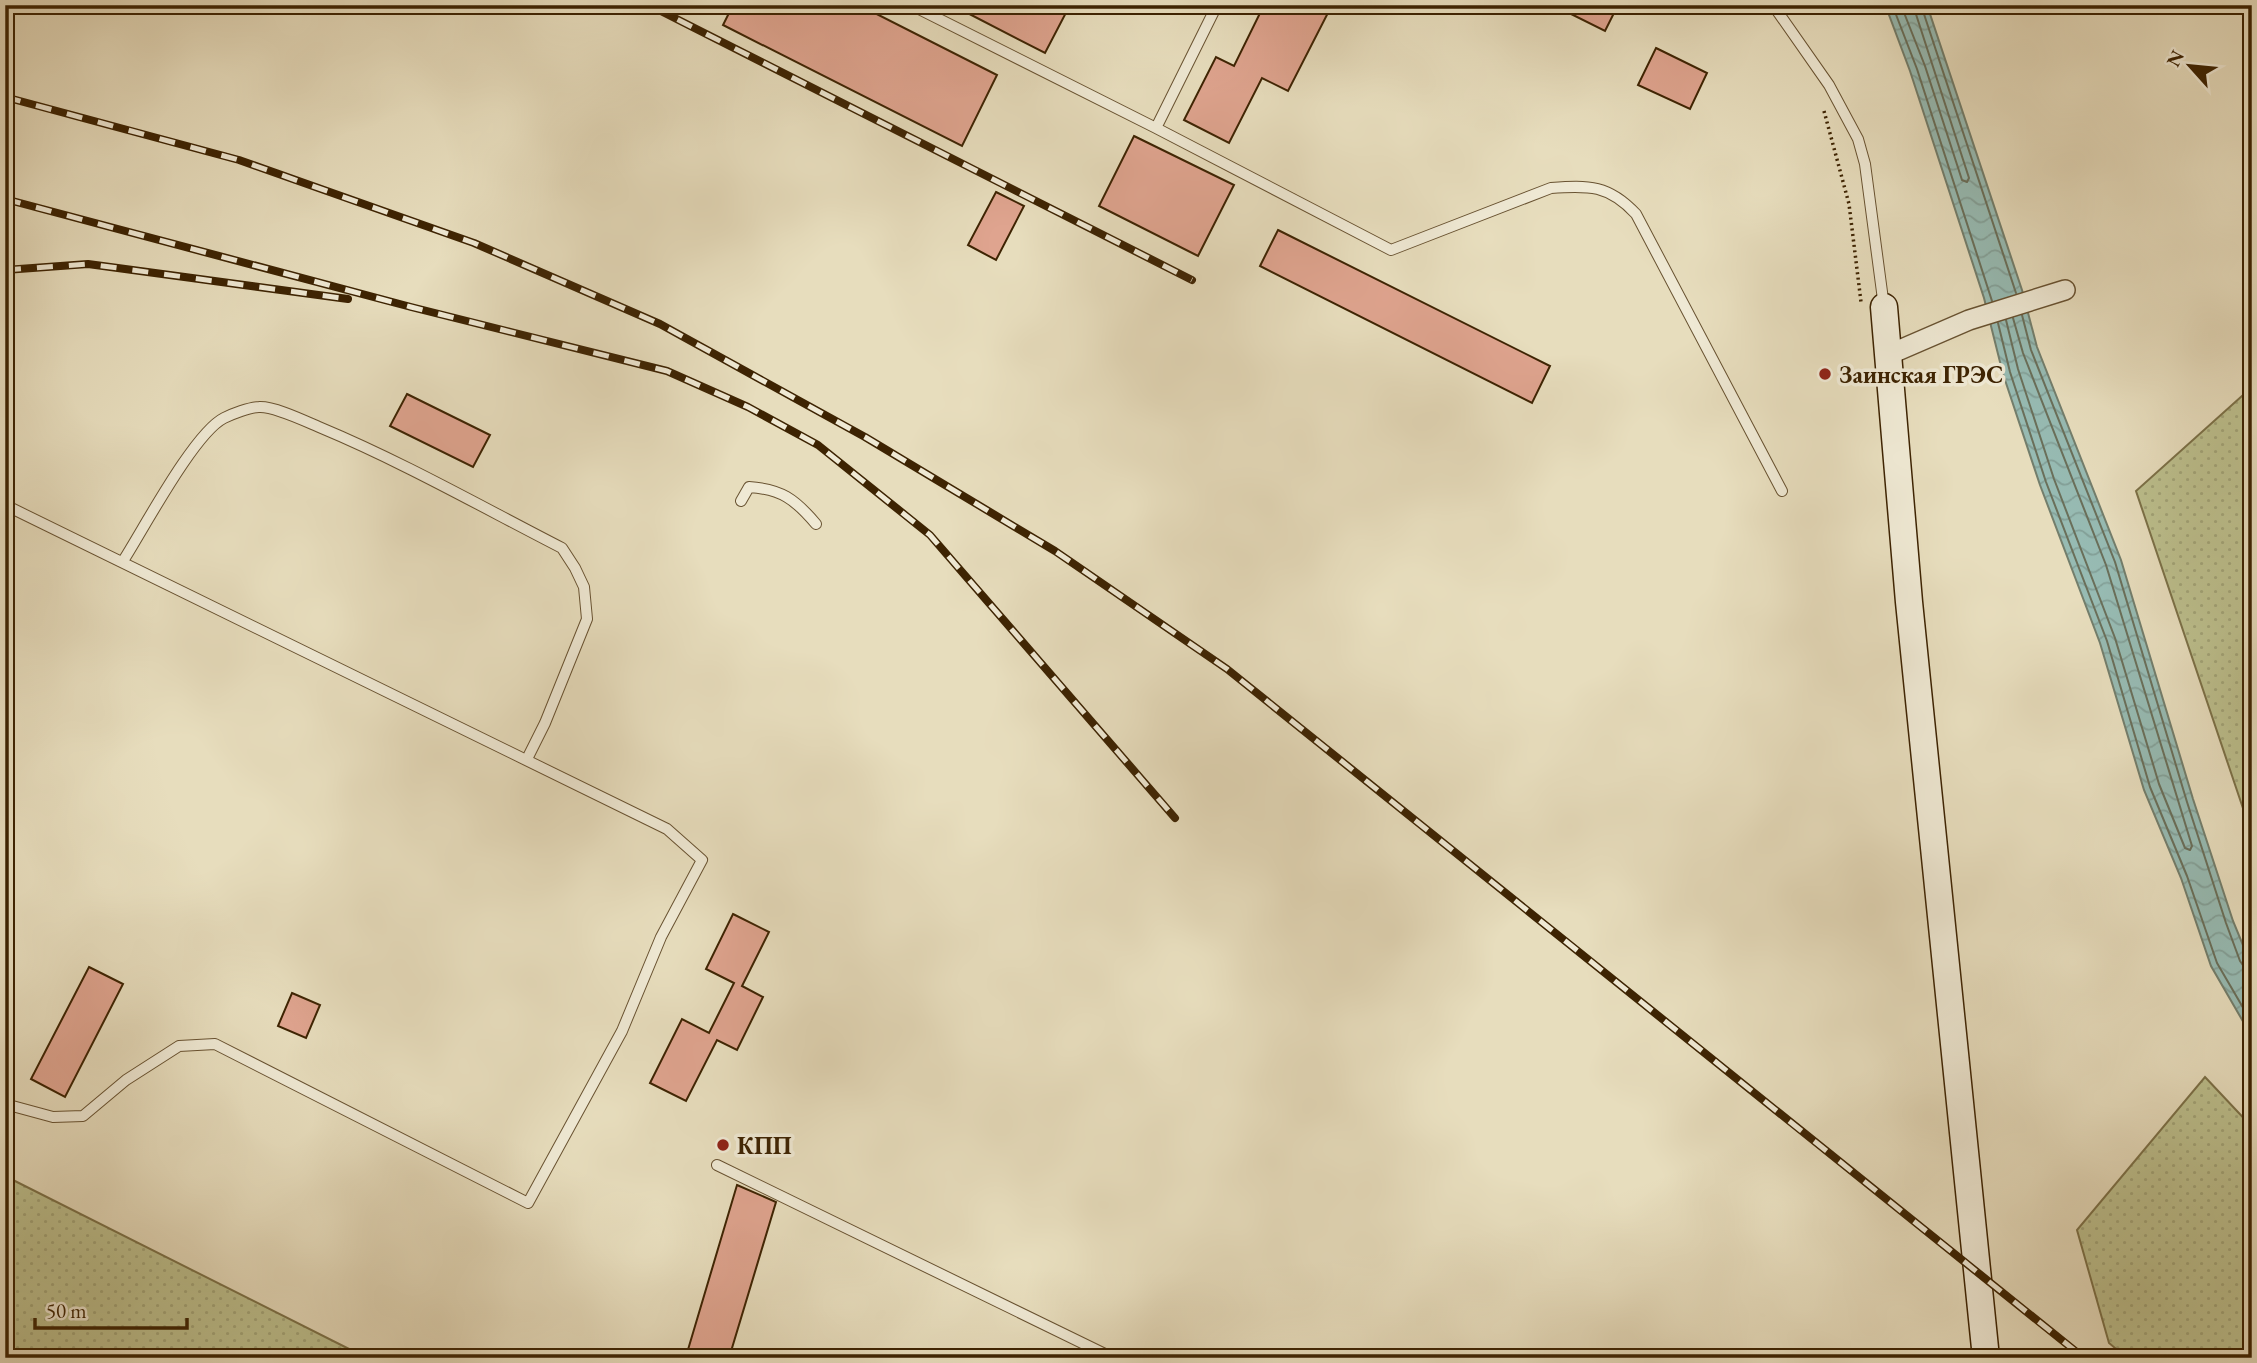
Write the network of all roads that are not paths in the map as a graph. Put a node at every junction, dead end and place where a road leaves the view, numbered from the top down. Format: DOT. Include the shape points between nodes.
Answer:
graph roads {
  1 [pos="911,5"];
  2 [pos="1217,5"];
  3 [pos="1773,5"];
  4 [pos="1156,128"];
  5 [pos="2065,289"];
  6 [pos="1884,307"];
  7 [pos="1888,355"];
  8 [pos="1782,491"];
  9 [pos="741,501"];
  10 [pos="5,505"];
  11 [pos="816,524"];
  12 [pos="123,561"];
  13 [pos="527,760"];
  14 [pos="5,1104"];
  15 [pos="717,1165"];
  16 [pos="1113,1358"];
  17 [pos="1986,1358"];
  1 -- 4 [label="lane"];
  2 -- 4 [label="lane"];
  3 -- 6 [label="lane" via="1829,85 1858,139"];
  4 -- 8 [label="lane" via="1391,250 1551,188 1603,189 1621,198 1636,214"];
  5 -- 7 [label="street" via="1969,320"];
  6 -- 7 [label="street"];
  7 -- 17 [label="street"];
  9 -- 11 [label="lane" via="749,487 768,488 785,494"];
  10 -- 12 [label="lane"];
  12 -- 13 [label="lane"];
  12 -- 13 [label="lane" via="196,446 221,419 259,406 341,436 424,476 562,548 584,587 587,619"];
  13 -- 14 [label="lane" via="667,829 702,860 662,937 622,1031 528,1203 215,1044 178,1045 83,1116 53,1116"];
  15 -- 16 [label="lane"];
}
